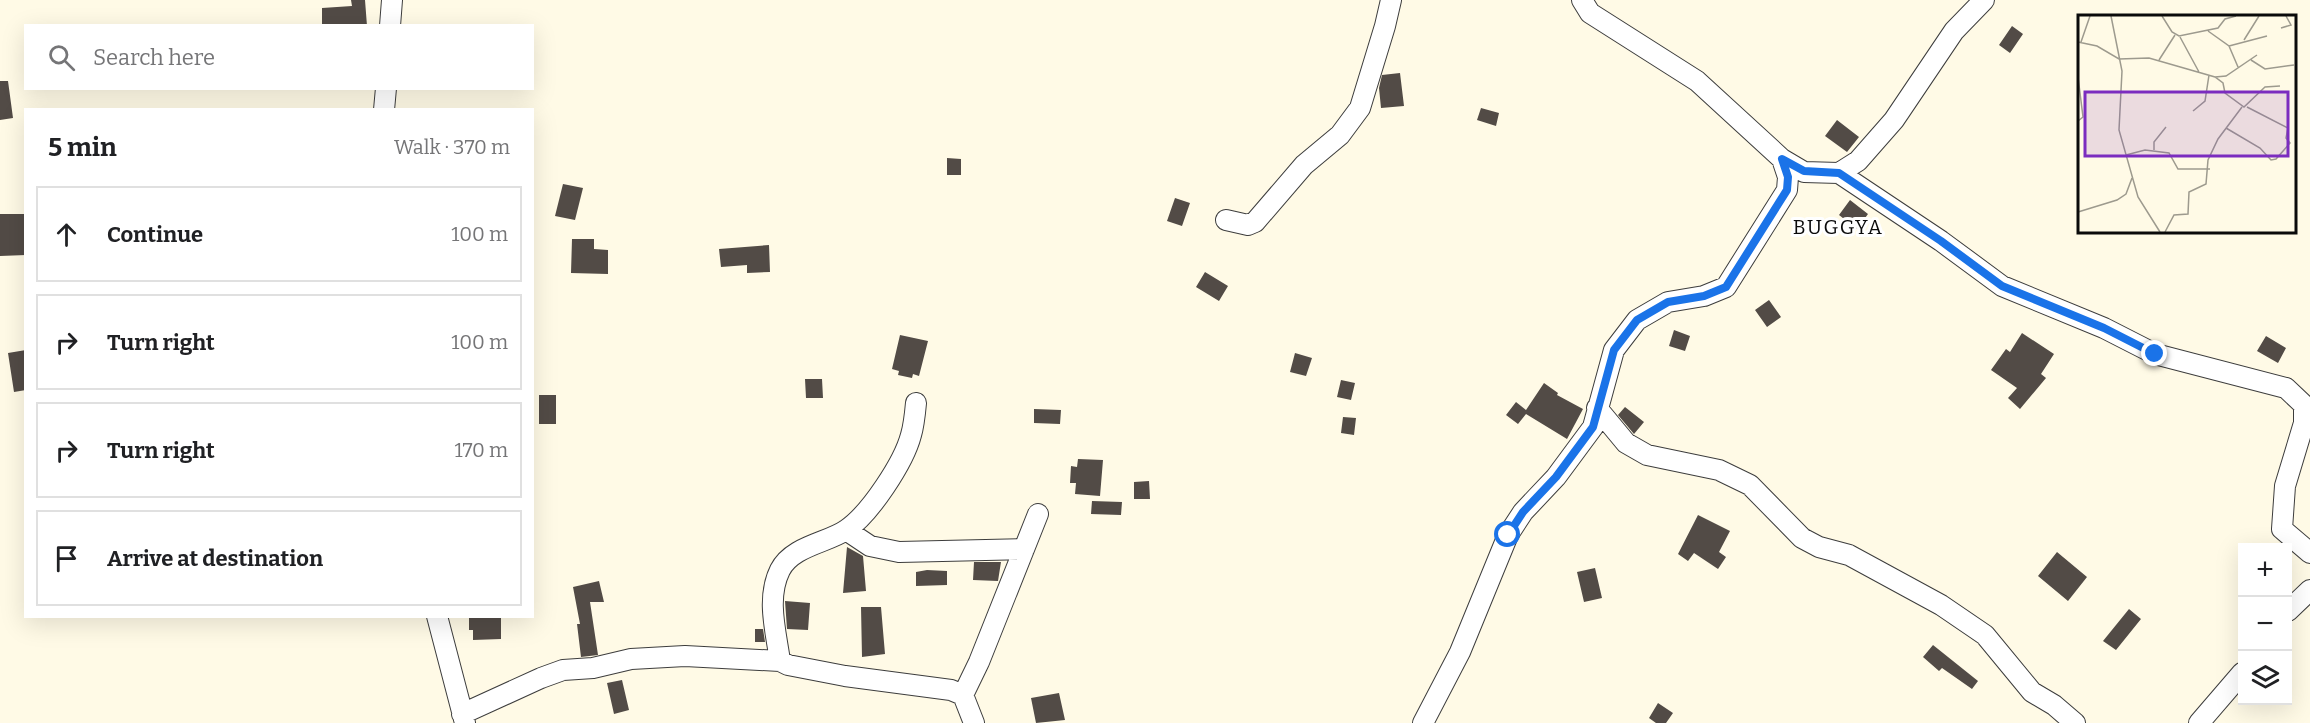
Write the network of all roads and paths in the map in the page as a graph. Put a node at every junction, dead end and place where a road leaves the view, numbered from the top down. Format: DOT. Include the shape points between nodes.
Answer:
graph roads {
  1 [pos="392,0"];
  2 [pos="1391,0"];
  3 [pos="1582,0"];
  4 [pos="1984,0"];
  5 [pos="390,24"];
  6 [pos="386,90"];
  7 [pos="384,108"];
  8 [pos="1782,159"];
  9 [pos="1839,173"];
  10 [pos="1226,220"];
  11 [pos="916,403"];
  12 [pos="1597,408"];
  13 [pos="1038,514"];
  14 [pos="846,530"];
  15 [pos="1024,549"];
  16 [pos="2310,553"];
  17 [pos="2310,590"];
  18 [pos="2292,607"];
  19 [pos="438,618"];
  20 [pos="780,661"];
  21 [pos="2238,678"];
  22 [pos="963,695"];
  23 [pos="464,719"];
  24 [pos="974,723"];
  25 [pos="1423,723"];
  26 [pos="2075,723"];
  27 [pos="2199,723"];
  1 -- 5 [label="street"];
  2 -- 10 [label="street" via="1360,108 1340,135 1304,165 1255,222 1248,225"];
  3 -- 8 [label="street" via="1590,13 1697,81"];
  4 -- 9 [label="street" via="1953,31 1894,120 1858,161"];
  6 -- 7 [label="street"];
  8 -- 9 [label="street" via="1804,171"];
  8 -- 12 [label="street" via="1788,177 1787,190 1726,287 1704,296 1668,302 1637,320 1614,350"];
  9 -- 16 [label="street" via="2002,286 2104,328 2155,354 2286,388 2304,405 2304,423 2285,486 2282,529"];
  11 -- 14 [label="street" via="911,435 901,460 866,510"];
  12 -- 25 [label="street" via="1593,427 1508,535 1460,652"];
  12 -- 26 [label="street" via="1626,443 1647,455 1719,470 1750,485 1802,538 1849,555 1941,605 1985,635 2032,692"];
  13 -- 15 [label="street"];
  14 -- 15 [label="street" via="870,546 898,552"];
  14 -- 20 [label="street" via="816,542 781,568 772,604"];
  15 -- 22 [label="street"];
  17 -- 18 [label="street"];
  19 -- 23 [label="street"];
  20 -- 22 [label="street"];
  20 -- 23 [label="street" via="685,656 631,659 562,670"];
  21 -- 27 [label="street"];
  22 -- 24 [label="street"];
}
